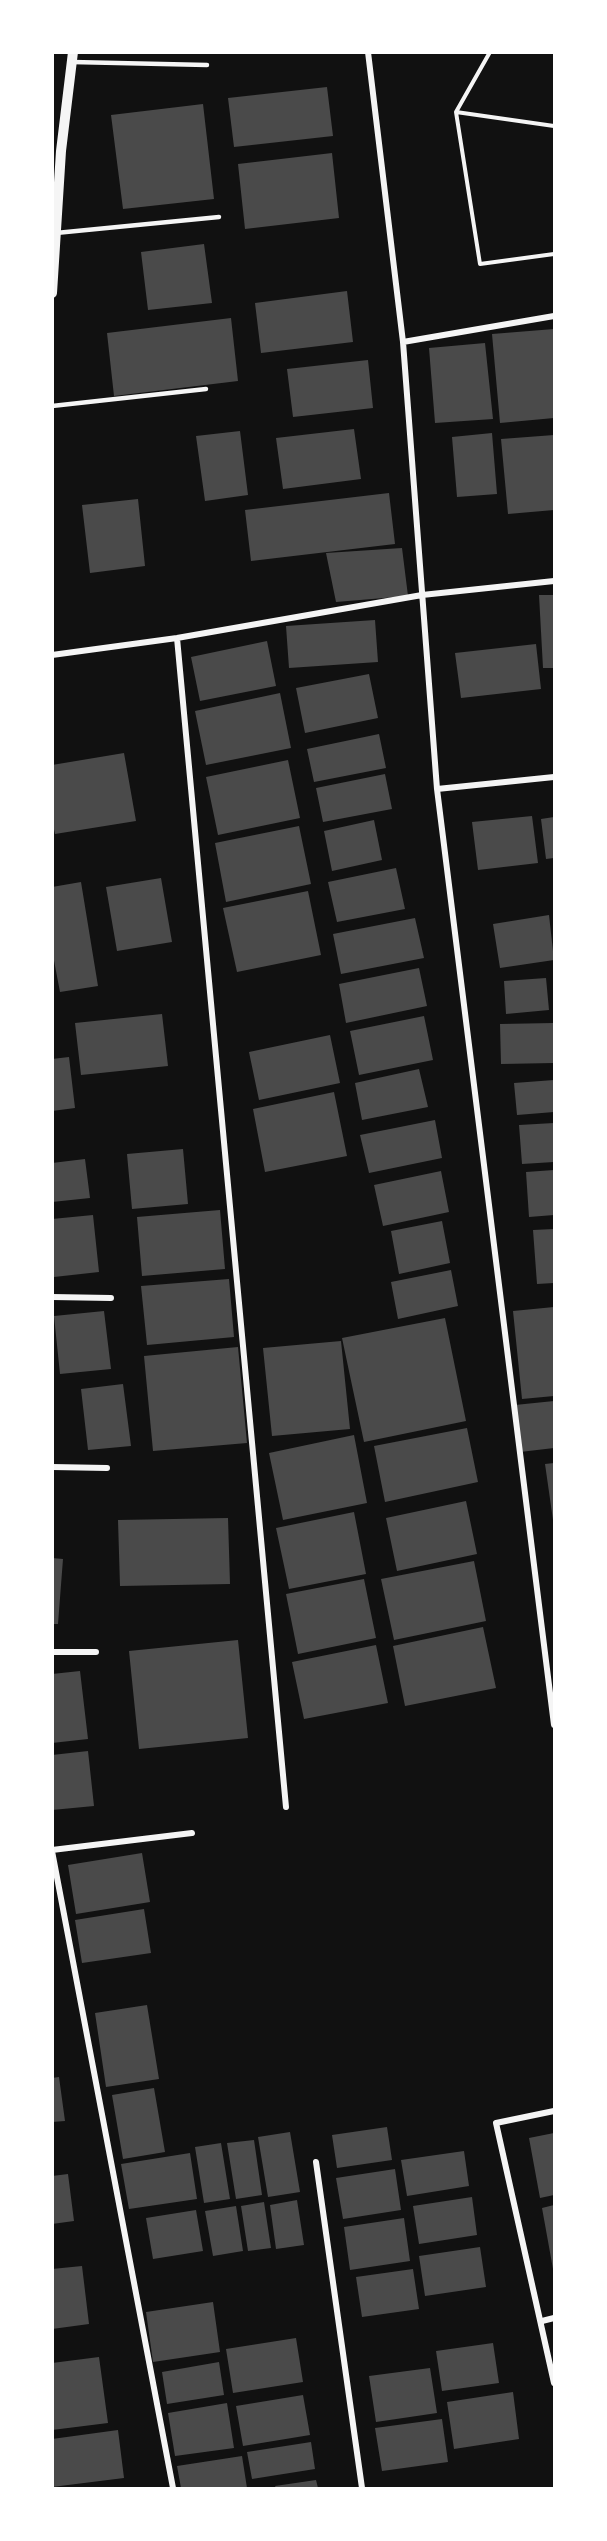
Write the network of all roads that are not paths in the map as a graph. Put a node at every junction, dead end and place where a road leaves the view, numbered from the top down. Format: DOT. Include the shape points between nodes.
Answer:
graph roads {
  1 [pos="368,52"];
  2 [pos="73,57"];
  3 [pos="207,65"];
  4 [pos="219,217"];
  5 [pos="56,233"];
  6 [pos="52,293"];
  7 [pos="555,316"];
  8 [pos="403,342"];
  9 [pos="206,390"];
  10 [pos="52,406"];
  11 [pos="555,581"];
  12 [pos="422,595"];
  13 [pos="177,639"];
  14 [pos="52,655"];
  15 [pos="555,777"];
  16 [pos="437,789"];
  17 [pos="52,1297"];
  18 [pos="111,1298"];
  19 [pos="52,1467"];
  20 [pos="107,1468"];
  21 [pos="52,1652"];
  22 [pos="96,1652"];
  23 [pos="555,1725"];
  24 [pos="286,1806"];
  25 [pos="192,1833"];
  26 [pos="52,1850"];
  27 [pos="555,2111"];
  28 [pos="316,2162"];
  29 [pos="555,2318"];
  30 [pos="542,2321"];
  31 [pos="555,2383"];
  32 [pos="172,2488"];
  33 [pos="362,2488"];
  1 -- 8 [label="street"];
  2 -- 3 [label="lane"];
  2 -- 5 [label="street"];
  4 -- 5 [label="lane"];
  5 -- 6 [label="street"];
  7 -- 8 [label="street"];
  8 -- 12 [label="street"];
  9 -- 10 [label="lane"];
  11 -- 12 [label="street"];
  12 -- 13 [label="street"];
  12 -- 16 [label="street"];
  13 -- 14 [label="street"];
  13 -- 24 [label="street"];
  15 -- 16 [label="street"];
  16 -- 23 [label="street"];
  17 -- 18 [label="street"];
  19 -- 20 [label="street"];
  21 -- 22 [label="street"];
  25 -- 26 [label="street"];
  26 -- 32 [label="street"];
  27 -- 30 [label="street" via="496,2123"];
  28 -- 33 [label="street"];
  29 -- 30 [label="street"];
  30 -- 31 [label="street"];
}
